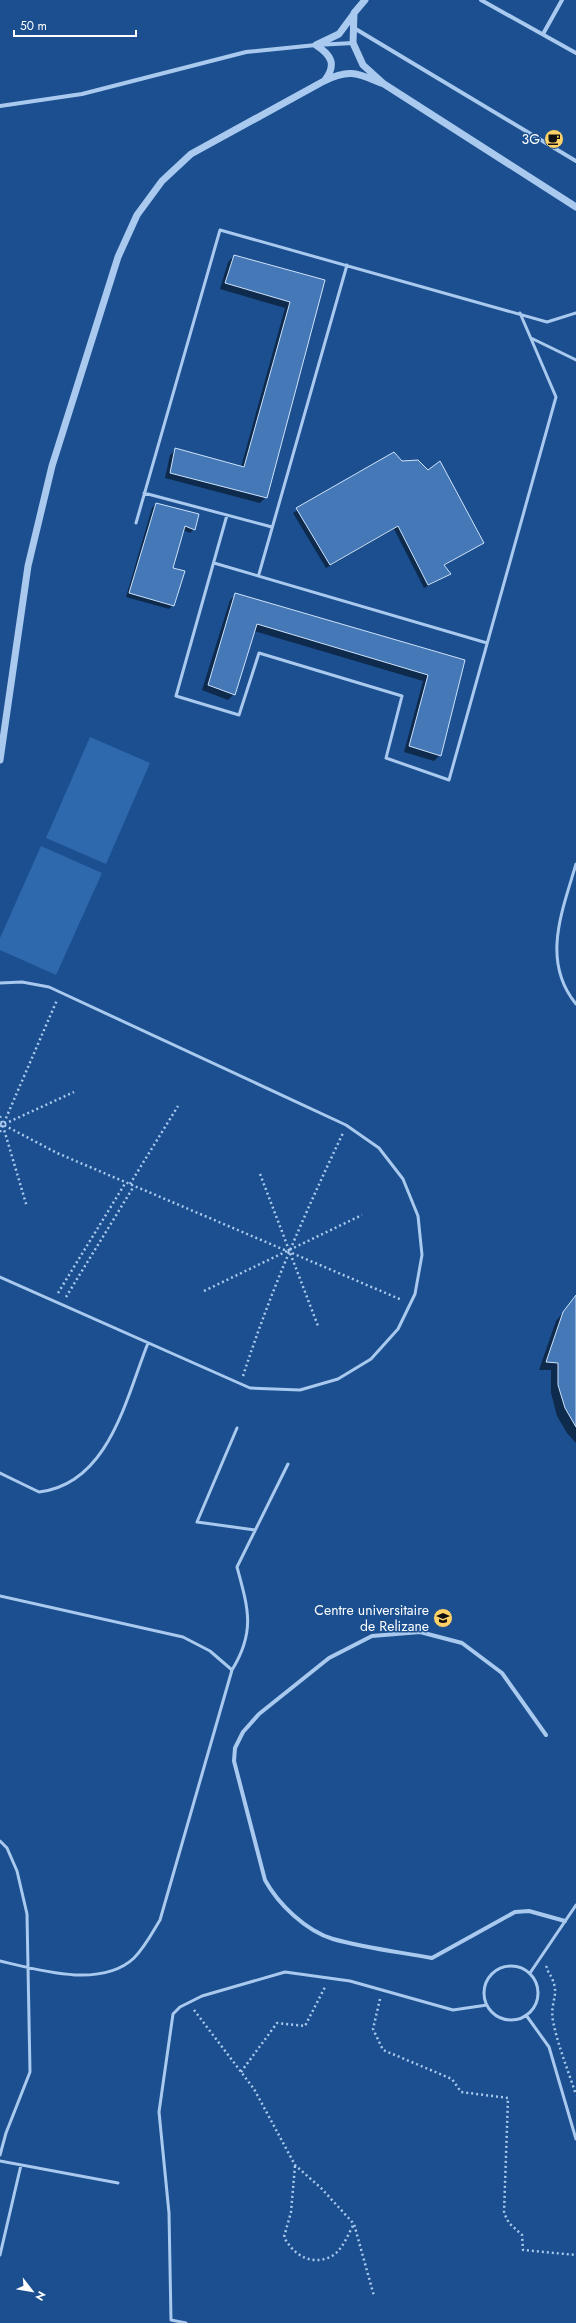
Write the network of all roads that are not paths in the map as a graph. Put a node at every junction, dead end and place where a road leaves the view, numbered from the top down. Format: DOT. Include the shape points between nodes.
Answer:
graph roads {
  1 [pos="365,0"];
  2 [pos="481,0"];
  3 [pos="562,0"];
  4 [pos="354,14"];
  5 [pos="354,28"];
  6 [pos="543,34"];
  7 [pos="353,44"];
  8 [pos="316,45"];
  9 [pos="576,53"];
  10 [pos="324,81"];
  11 [pos="384,84"];
  12 [pos="0,106"];
  13 [pos="576,161"];
  14 [pos="576,207"];
  15 [pos="347,265"];
  16 [pos="520,313"];
  17 [pos="576,313"];
  18 [pos="530,338"];
  19 [pos="576,360"];
  20 [pos="144,493"];
  21 [pos="227,515"];
  22 [pos="136,523"];
  23 [pos="272,527"];
  24 [pos="214,563"];
  25 [pos="259,574"];
  26 [pos="487,643"];
  27 [pos="0,760"];
  28 [pos="576,864"];
  29 [pos="0,983"];
  30 [pos="576,1004"];
  31 [pos="0,1277"];
  32 [pos="148,1343"];
  33 [pos="237,1428"];
  34 [pos="288,1464"];
  35 [pos="0,1473"];
  36 [pos="255,1530"];
  37 [pos="0,1596"];
  38 [pos="232,1670"];
  39 [pos="546,1735"];
  40 [pos="0,1841"];
  41 [pos="576,1905"];
  42 [pos="565,1921"];
  43 [pos="0,1961"];
  44 [pos="28,1968"];
  45 [pos="530,1973"];
  46 [pos="487,2005"];
  47 [pos="526,2015"];
  48 [pos="576,2139"];
  49 [pos="0,2155"];
  50 [pos="0,2160"];
  51 [pos="21,2165"];
  52 [pos="118,2183"];
  53 [pos="0,2255"];
  54 [pos="186,2323"];
  1 -- 4 [label="street"];
  2 -- 6 [label="street"];
  3 -- 6 [label="street"];
  4 -- 5 [label="street"];
  4 -- 8 [label="street" via="339,34"];
  5 -- 7 [label="street"];
  5 -- 13 [label="street"];
  6 -- 9 [label="street"];
  7 -- 8 [label="street"];
  7 -- 11 [label="street" via="363,65"];
  8 -- 10 [label="street" via="326,52 332,61 331,72"];
  8 -- 12 [label="street" via="246,52 82,94"];
  10 -- 11 [label="street" via="351,72"];
  10 -- 27 [label="street" via="191,154 162,181 137,215 118,257 52,466 28,566"];
  11 -- 14 [label="street"];
  15 -- 16 [label="lane"];
  15 -- 20 [label="lane" via="220,230"];
  15 -- 23 [label="lane"];
  16 -- 17 [label="lane" via="547,322"];
  16 -- 18 [label="lane"];
  18 -- 19 [label="lane"];
  18 -- 26 [label="lane" via="556,397"];
  20 -- 21 [label="lane"];
  20 -- 22 [label="lane"];
  21 -- 23 [label="lane"];
  21 -- 24 [label="lane"];
  23 -- 25 [label="lane"];
  24 -- 25 [label="lane"];
  24 -- 26 [label="lane" via="176,696 239,715 258,653 402,696 386,758 449,780"];
  25 -- 26 [label="lane"];
  28 -- 30 [label="lane" via="556,941 557,965 565,991"];
  29 -- 32 [label="lane" via="22,982 49,987 346,1126 378,1148 403,1179 418,1216 422,1255 415,1294 398,1329 371,1359 338,1380 300,1390 261,1390 241,1384"];
  31 -- 32 [label="lane"];
  32 -- 35 [label="lane" via="115,1428 100,1456 86,1472 67,1484 39,1492"];
  33 -- 36 [label="lane" via="198,1522"];
  34 -- 36 [label="lane"];
  36 -- 38 [label="lane" via="237,1568 249,1614 242,1654"];
  37 -- 38 [label="lane" via="183,1637 210,1651"];
  38 -- 44 [label="lane" via="160,1920 145,1944 132,1959 112,1970 90,1976"];
  39 -- 42 [label="street" via="502,1672 462,1643 420,1632 372,1636 329,1658 259,1714 243,1732 235,1748 234,1761 265,1880 273,1895 312,1930 332,1939 432,1958 515,1912 529,1911"];
  40 -- 44 [label="lane" via="8,1848 17,1871 27,1914"];
  41 -- 42 [label="lane"];
  42 -- 45 [label="lane"];
  43 -- 44 [label="lane"];
  44 -- 49 [label="lane" via="30,2072"];
  45 -- 46 [label="lane" via="518,1966 509,1966 493,1972 485,1987"];
  45 -- 47 [label="lane" via="538,1991 533,2008"];
  46 -- 47 [label="lane" via="500,2018 514,2019"];
  46 -- 54 [label="lane" via="453,2010 350,1980 284,1972 202,1996 173,2014 159,2112 169,2213 171,2320"];
  47 -- 48 [label="lane" via="550,2047"];
  50 -- 51 [label="lane"];
  51 -- 52 [label="lane"];
  51 -- 53 [label="lane"];
}
